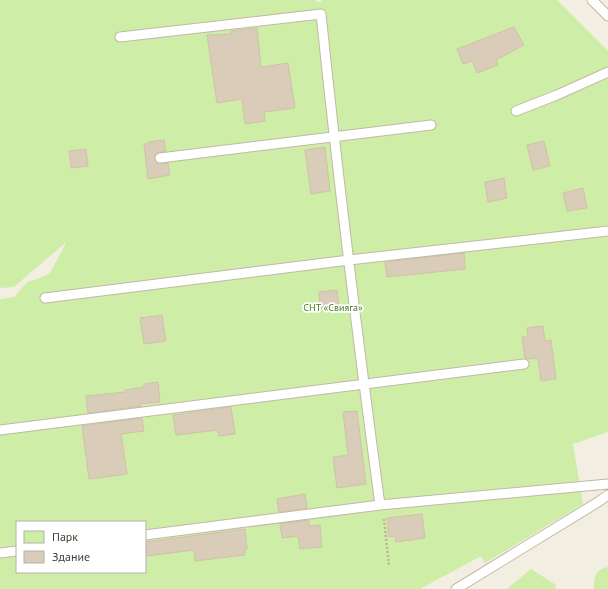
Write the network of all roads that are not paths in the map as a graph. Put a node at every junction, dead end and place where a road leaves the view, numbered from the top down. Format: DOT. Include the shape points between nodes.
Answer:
graph roads {
  1 [pos="592,0"];
  2 [pos="608,16"];
  3 [pos="120,37"];
  4 [pos="608,72"];
  5 [pos="516,111"];
  6 [pos="431,125"];
  7 [pos="334,137"];
  8 [pos="160,158"];
  9 [pos="608,231"];
  10 [pos="349,260"];
  11 [pos="45,298"];
  12 [pos="524,364"];
  13 [pos="364,384"];
  14 [pos="0,430"];
  15 [pos="608,484"];
  16 [pos="608,495"];
  17 [pos="382,505"];
  18 [pos="146,534"];
  19 [pos="16,551"];
  20 [pos="0,553"];
  21 [pos="456,589"];
  1 -- 2 [label="lane"];
  3 -- 7 [label="lane" via="321,14"];
  4 -- 5 [label="lane"];
  6 -- 7 [label="lane"];
  7 -- 8 [label="lane"];
  7 -- 10 [label="lane"];
  9 -- 10 [label="lane"];
  10 -- 11 [label="lane"];
  10 -- 13 [label="lane"];
  12 -- 13 [label="lane"];
  13 -- 14 [label="lane"];
  13 -- 17 [label="lane"];
  15 -- 17 [label="lane"];
  16 -- 21 [label="lane"];
  17 -- 18 [label="lane"];
  19 -- 20 [label="lane"];
}
